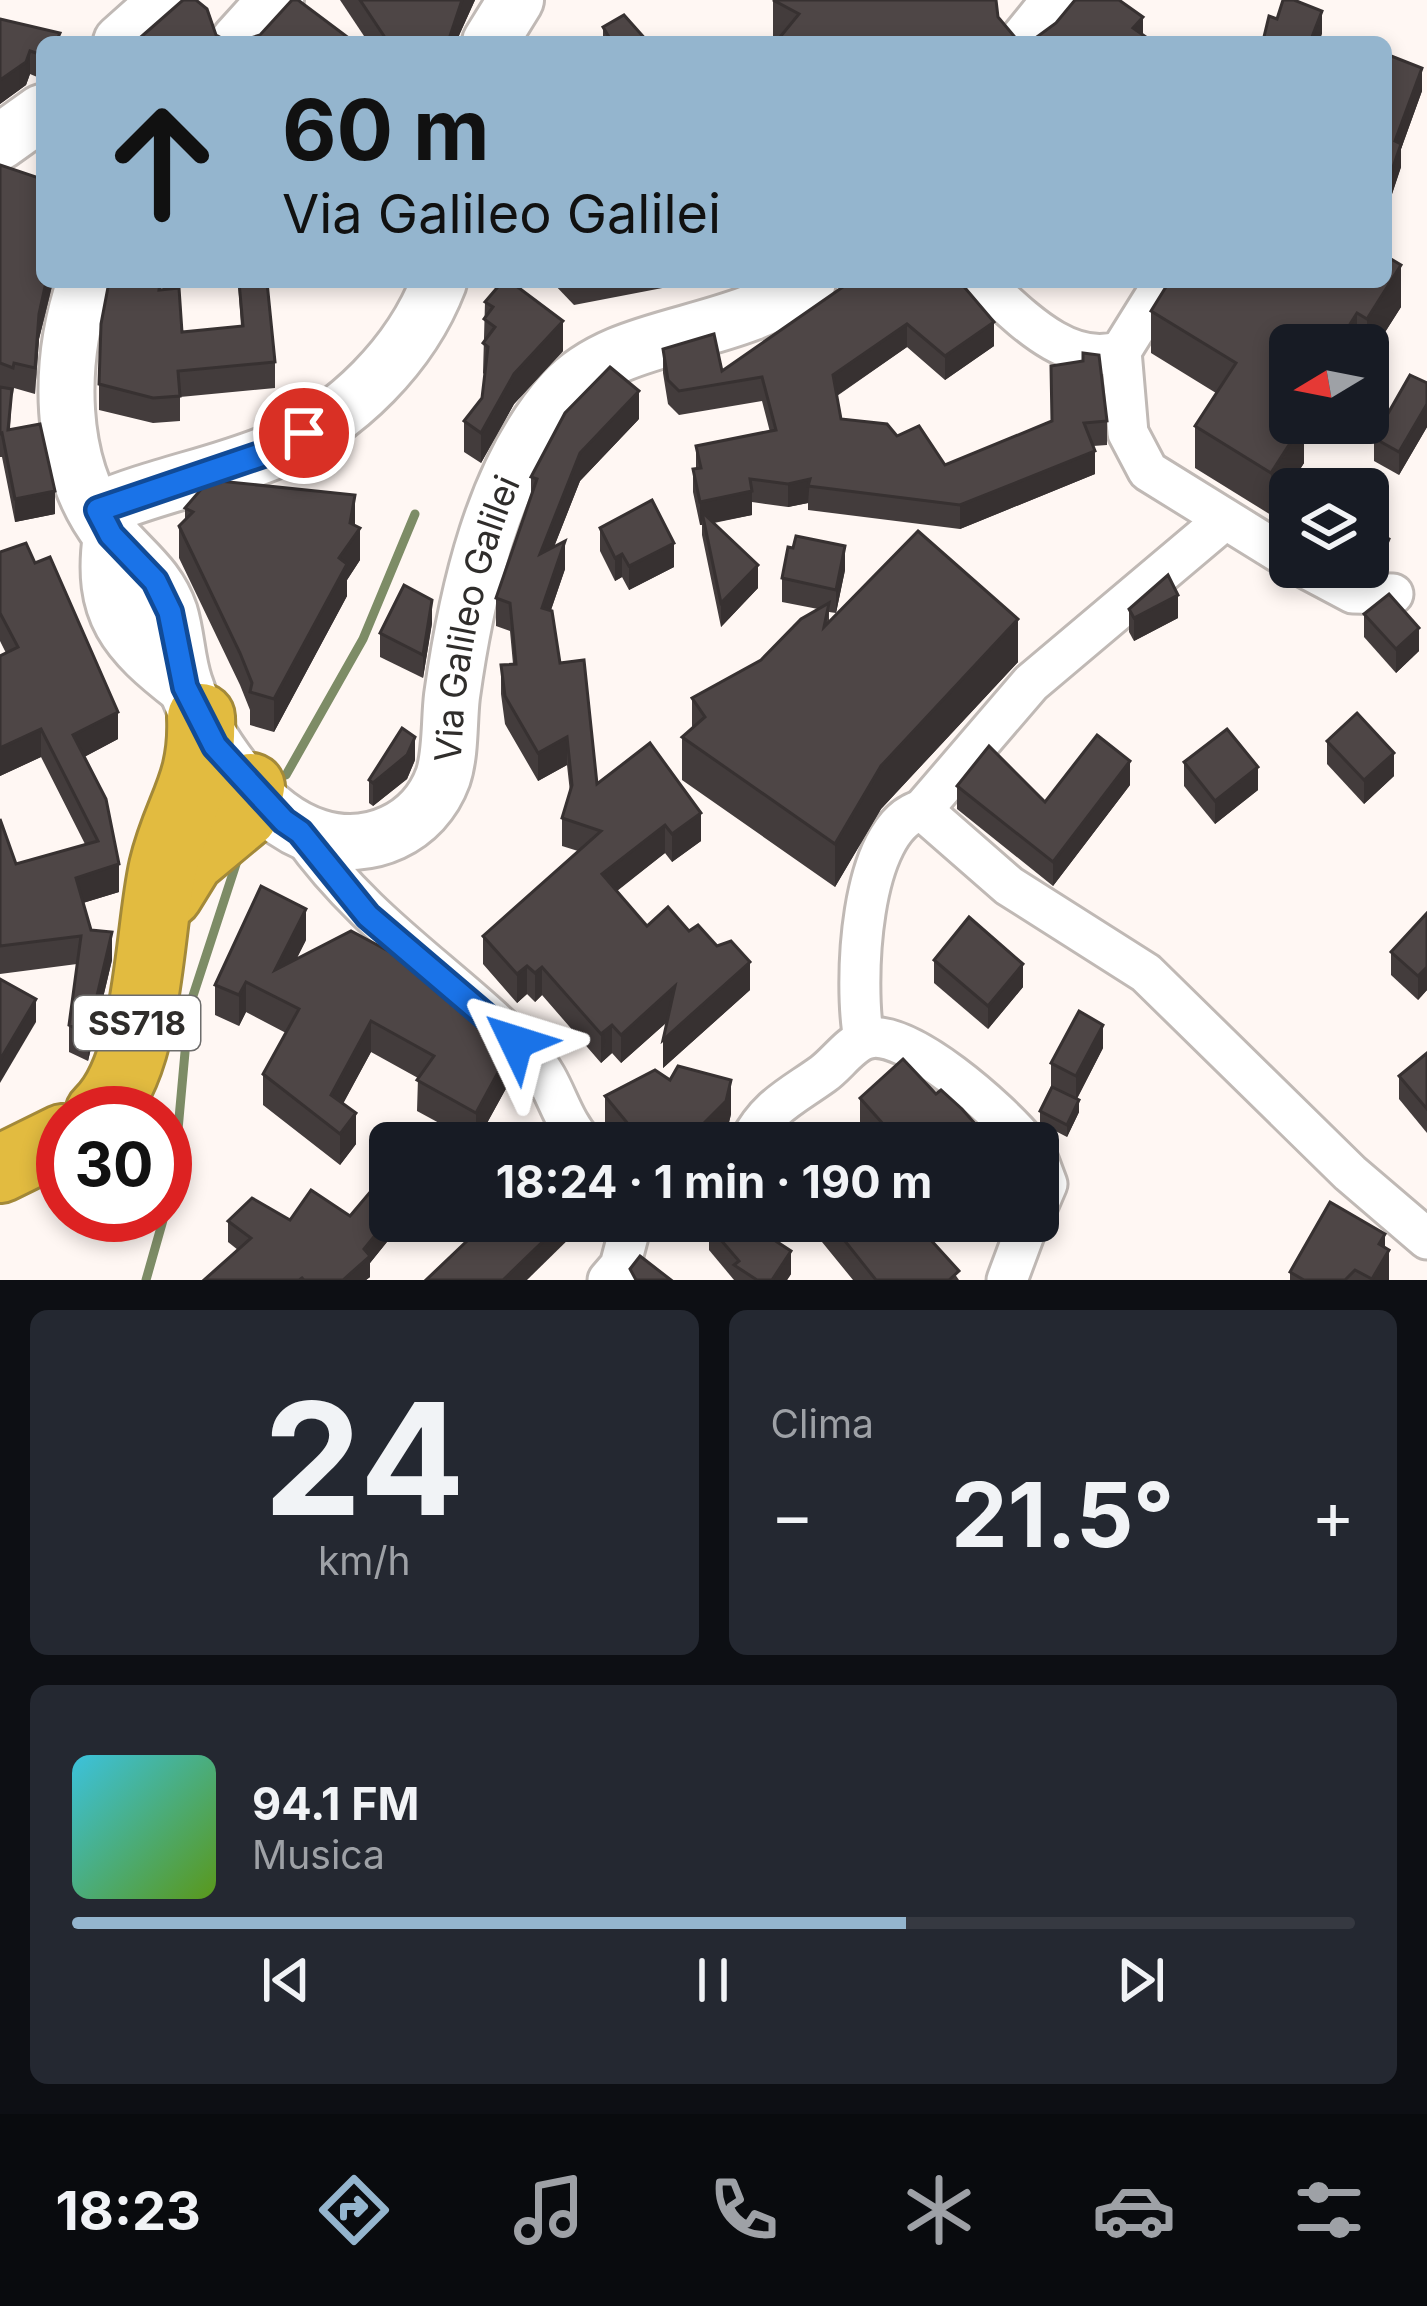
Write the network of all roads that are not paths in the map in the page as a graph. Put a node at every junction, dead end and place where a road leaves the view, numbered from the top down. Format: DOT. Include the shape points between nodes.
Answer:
graph roads {
  1 [pos="168,0"];
  2 [pos="276,0"];
  3 [pos="516,0"];
  4 [pos="1061,0"];
  5 [pos="128,36"];
  6 [pos="243,36"];
  7 [pos="494,36"];
  8 [pos="1032,36"];
  9 [pos="36,116"];
  10 [pos="0,142"];
  11 [pos="83,288"];
  12 [pos="435,288"];
  13 [pos="799,288"];
  14 [pos="989,288"];
  15 [pos="1160,288"];
  16 [pos="1120,350"];
  17 [pos="1223,521"];
  18 [pos="113,544"];
  19 [pos="1269,547"];
  20 [pos="1344,588"];
  21 [pos="1393,594"];
  22 [pos="176,674"];
  23 [pos="251,804"];
  24 [pos="922,810"];
  25 [pos="864,1039"];
  26 [pos="119,1086"];
  27 [pos="566,1122"];
  28 [pos="764,1122"];
  29 [pos="1009,1122"];
  30 [pos="36,1151"];
  31 [pos="0,1168"];
  32 [pos="1427,1238"];
  33 [pos="626,1242"];
  34 [pos="1021,1242"];
  35 [pos="608,1280"];
  36 [pos="1007,1280"];
  1 -- 5 [label="main road"];
  2 -- 6 [label="main road"];
  3 -- 7 [label="main road"];
  4 -- 8 [label="main road"];
  9 -- 10 [label="main road"];
  11 -- 18 [label="main road" via="65,354 70,440"];
  12 -- 18 [label="main road" via="387,369 333,416"];
  13 -- 23 [label="main road, Via Galileo Galilei" via="753,317 609,358 563,392 528,442 482,554 443,776 420,814 402,830 346,843"];
  14 -- 16 [label="street" via="1041,335 1088,354"];
  15 -- 16 [label="street"];
  16 -- 17 [label="street" via="1135,454"];
  17 -- 19 [label="street"];
  17 -- 24 [label="street" via="1031,683"];
  18 -- 22 [label="main road" via="170,612"];
  20 -- 21 [label="street"];
  22 -- 23 [label="highway" via="200,766"];
  23 -- 26 [label="highway, SS718" via="190,860 153,924"];
  23 -- 27 [label="street" via="537,1062"];
  24 -- 25 [label="street" via="896,828 864,918 857,983"];
  24 -- 32 [label="street" via="1010,886 1146,973"];
  25 -- 28 [label="street" via="781,1099"];
  25 -- 29 [label="street" via="892,1038 913,1048"];
  30 -- 31 [label="highway"];
  33 -- 35 [label="street"];
  34 -- 36 [label="street"];
}
